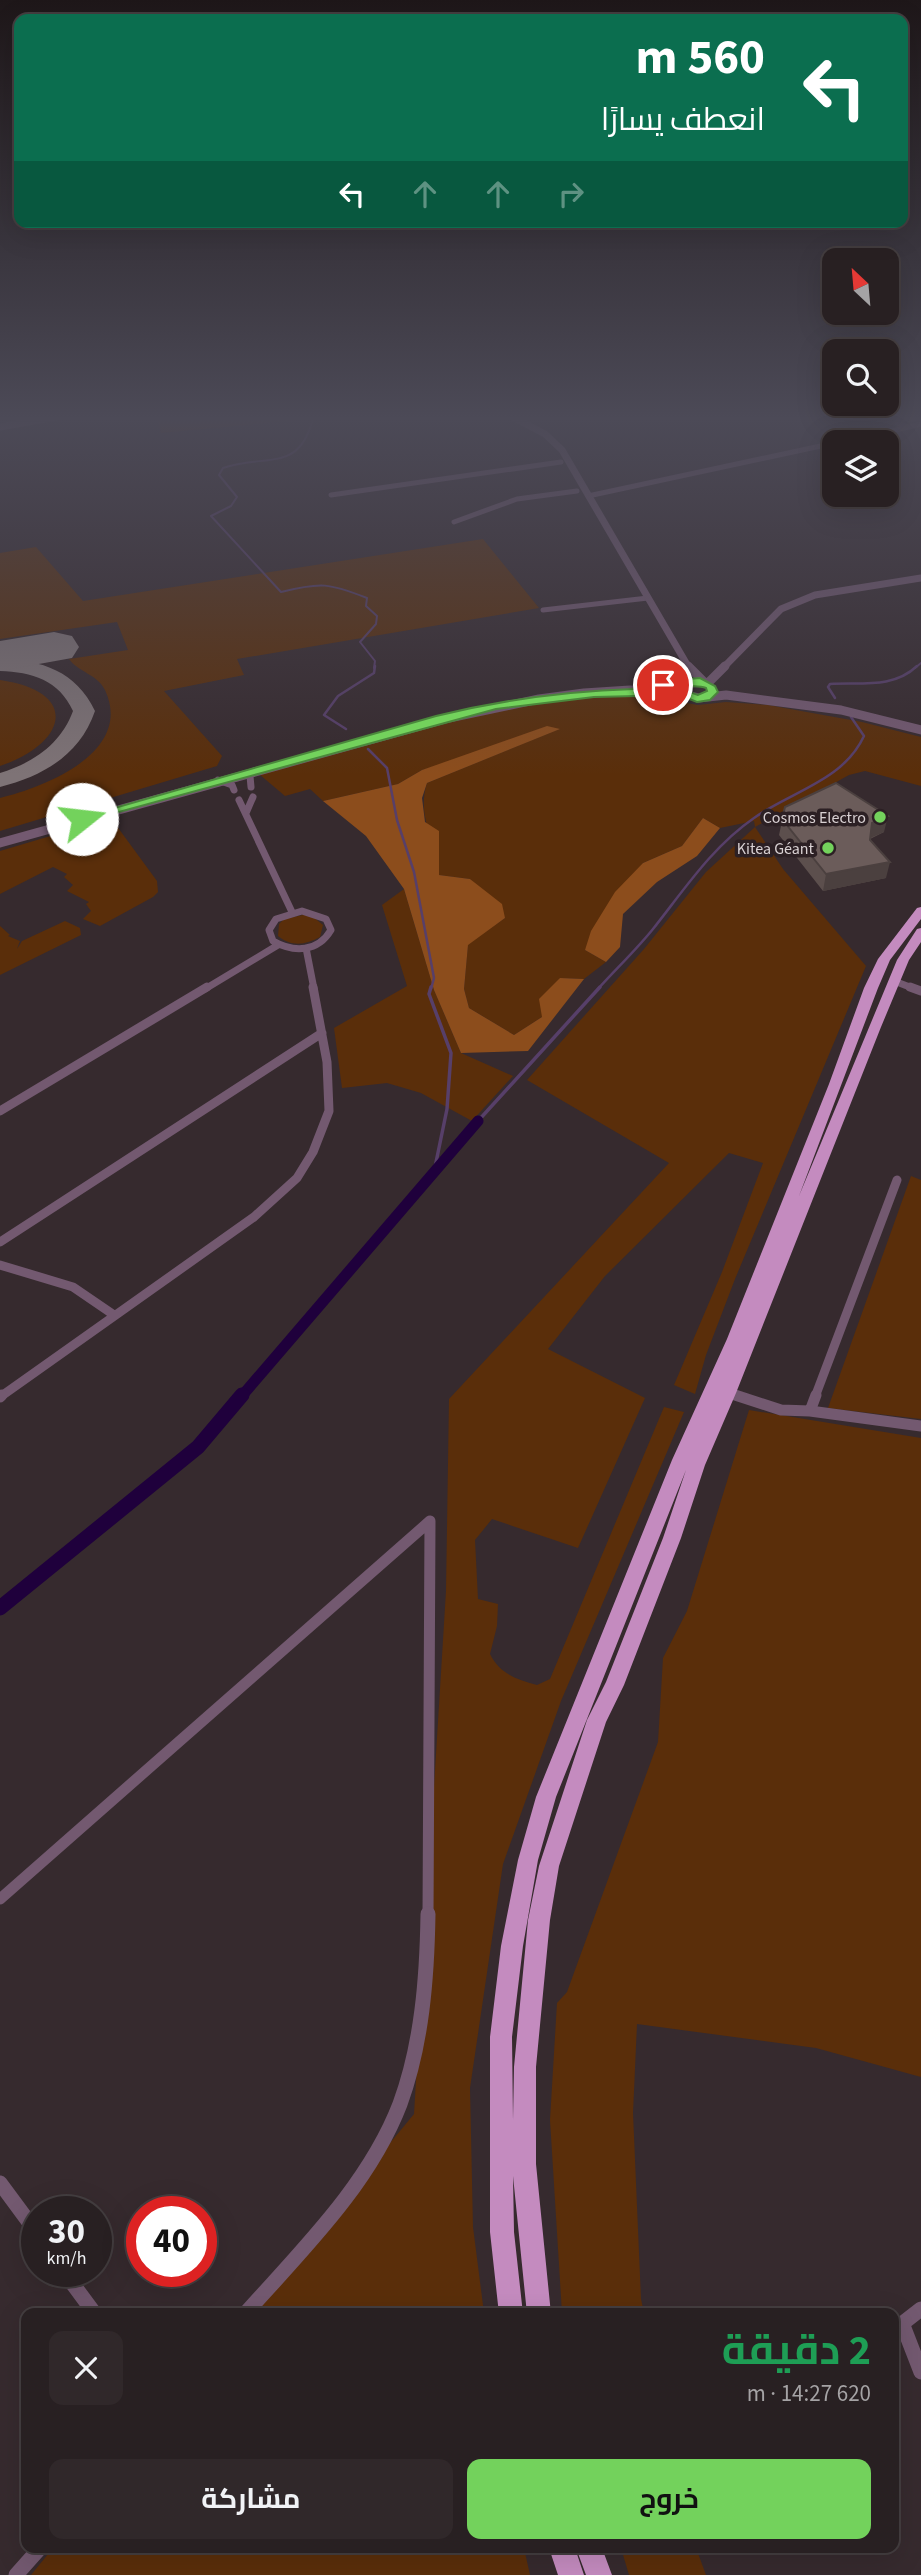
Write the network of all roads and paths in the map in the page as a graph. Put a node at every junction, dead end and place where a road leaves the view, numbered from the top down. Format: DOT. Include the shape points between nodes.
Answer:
graph roads {
  1 [pos="605,535"];
  2 [pos="610,535"];
  3 [pos="921,578"];
  4 [pos="644,598"];
  5 [pos="543,610"];
  6 [pos="682,686"];
  7 [pos="708,687"];
  8 [pos="921,723"];
  9 [pos="921,730"];
  10 [pos="254,771"];
  11 [pos="241,774"];
  12 [pos="217,780"];
  13 [pos="251,787"];
  14 [pos="253,797"];
  15 [pos="239,800"];
  16 [pos="117,805"];
  17 [pos="103,809"];
  18 [pos="246,813"];
  19 [pos="0,836"];
  20 [pos="0,844"];
  21 [pos="921,911"];
  22 [pos="292,912"];
  23 [pos="921,932"];
  24 [pos="278,945"];
  25 [pos="306,948"];
  26 [pos="894,981"];
  27 [pos="921,991"];
  28 [pos="322,1033"];
  29 [pos="0,1111"];
  30 [pos="897,1180"];
  31 [pos="0,1242"];
  32 [pos="0,1265"];
  33 [pos="114,1315"];
  34 [pos="728,1393"];
  35 [pos="0,1397"];
  36 [pos="810,1411"];
  37 [pos="921,1426"];
  38 [pos="0,1899"];
  39 [pos="0,2183"];
  40 [pos="21,2212"];
  41 [pos="75,2287"];
  42 [pos="91,2308"];
  43 [pos="250,2308"];
  44 [pos="510,2308"];
  45 [pos="538,2308"];
  46 [pos="921,2309"];
  47 [pos="899,2326"];
  48 [pos="899,2329"];
  49 [pos="921,2372"];
  50 [pos="36,2553"];
  51 [pos="564,2553"];
  52 [pos="591,2553"];
  53 [pos="16,2575"];
  54 [pos="571,2575"];
  55 [pos="599,2575"];
  1 -- 4 [label="street"];
  2 -- 4 [label="street"];
  3 -- 7 [label="street" via="815,595 781,609"];
  4 -- 5 [label="street"];
  4 -- 6 [label="street" via="681,671"];
  4 -- 7 [label="street" via="691,672"];
  6 -- 7 [label="street"];
  6 -- 7 [label="street" via="693,698"];
  6 -- 10 [label="street" via="496,705"];
  6 -- 16 [label="street" via="569,689 484,701"];
  7 -- 8 [label="street" via="830,702"];
  7 -- 9 [label="street"];
  10 -- 11 [label="street"];
  10 -- 13 [label="street"];
  11 -- 12 [label="street"];
  11 -- 12 [label="street" via="233,788"];
  12 -- 16 [label="street"];
  14 -- 18 [label="street"];
  15 -- 18 [label="street"];
  16 -- 17 [label="street"];
  17 -- 19 [label="street"];
  17 -- 20 [label="street"];
  18 -- 22 [label="street"];
  21 -- 44 [label="highway" via="888,953 874,981 735,1339 546,1797 528,1860 501,2037 502,2232"];
  22 -- 24 [label="street" via="271,924 269,935"];
  22 -- 25 [label="street" via="320,914 330,924 329,936"];
  23 -- 26 [label="highway"];
  24 -- 25 [label="street"];
  24 -- 29 [label="street"];
  25 -- 28 [label="street"];
  26 -- 27 [label="street"];
  26 -- 34 [label="highway"];
  28 -- 31 [label="street"];
  28 -- 33 [label="street" via="328,1111 313,1152 297,1178 263,1210"];
  30 -- 36 [label="street"];
  32 -- 33 [label="street" via="73,1287"];
  33 -- 35 [label="street"];
  34 -- 36 [label="street" via="781,1410"];
  34 -- 45 [label="highway" via="597,1720 550,1866 525,2067 524,2164"];
  36 -- 37 [label="street"];
  38 -- 43 [label="street" via="430,1521 426,1961 418,2036 399,2105 378,2145 320,2227"];
  39 -- 40 [label="street"];
  41 -- 42 [label="street"];
  46 -- 47 [label="street"];
  48 -- 49 [label="street"];
  50 -- 53 [label="street"];
  51 -- 54 [label="highway"];
  52 -- 55 [label="highway"];
}
